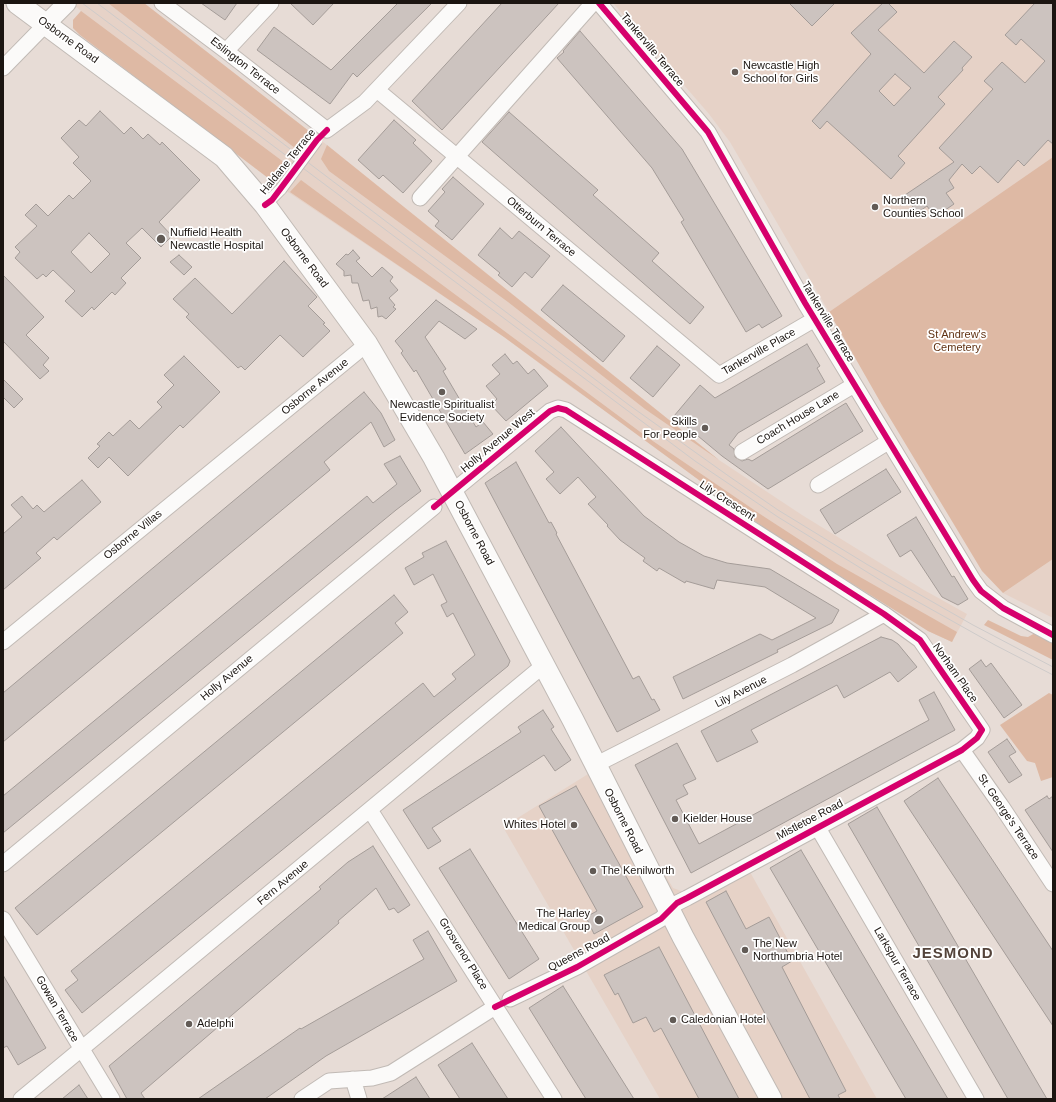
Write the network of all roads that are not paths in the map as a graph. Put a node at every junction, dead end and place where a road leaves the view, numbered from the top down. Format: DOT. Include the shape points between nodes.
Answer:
graph roads {
  1 [pos="17,3"];
  2 [pos="162,3"];
  3 [pos="271,3"];
  4 [pos="593,3"];
  5 [pos="599,3"];
  6 [pos="66,4"];
  7 [pos="455,5"];
  8 [pos="46,24"];
  9 [pos="226,51"];
  10 [pos="3,68"];
  11 [pos="377,90"];
  12 [pos="322,135"];
  13 [pos="456,156"];
  14 [pos="420,198"];
  15 [pos="265,206"];
  16 [pos="815,319"];
  17 [pos="367,344"];
  18 [pos="705,363"];
  19 [pos="854,385"];
  20 [pos="558,408"];
  21 [pos="263,429"];
  22 [pos="888,442"];
  23 [pos="742,452"];
  24 [pos="818,485"];
  25 [pos="452,492"];
  26 [pos="434,507"];
  27 [pos="884,614"];
  28 [pos="1053,634"];
  29 [pos="3,642"];
  30 [pos="544,665"];
  31 [pos="962,750"];
  32 [pos="595,765"];
  33 [pos="370,810"];
  34 [pos="818,828"];
  35 [pos="3,864"];
  36 [pos="1053,884"];
  37 [pos="669,911"];
  38 [pos="3,919"];
  39 [pos="510,999"];
  40 [pos="496,1007"];
  41 [pos="81,1050"];
  42 [pos="353,1079"];
  43 [pos="21,1099"];
  44 [pos="112,1099"];
  45 [pos="302,1099"];
  46 [pos="359,1099"];
  47 [pos="554,1099"];
  48 [pos="771,1099"];
  49 [pos="976,1099"];
  1 -- 8 [label="main road, Osborne Road"];
  2 -- 9 [label="street, Eslington Terrace"];
  3 -- 9 [label="street"];
  4 -- 13 [label="street"];
  5 -- 16 [label="street, Tankerville Terrace" via="708,132"];
  6 -- 8 [label="street"];
  7 -- 11 [label="street, Haldane Terrace"];
  8 -- 10 [label="street"];
  8 -- 15 [label="main road, Osborne Road" via="224,157"];
  9 -- 12 [label="street, Eslington Terrace"];
  11 -- 12 [label="street, Haldane Terrace"];
  11 -- 13 [label="street, Otterburn Terrace"];
  12 -- 15 [label="street, Haldane Terrace, bridge"];
  13 -- 14 [label="street"];
  13 -- 18 [label="street, Otterburn Terrace"];
  15 -- 17 [label="main road, Osborne Road"];
  16 -- 18 [label="street, Tankerville Place" via="719,376"];
  16 -- 19 [label="street, Tankerville Terrace"];
  17 -- 21 [label="street, Osborne Avenue"];
  17 -- 25 [label="main road, Osborne Road"];
  19 -- 22 [label="street, Tankerville Terrace"];
  19 -- 23 [label="street, Coach House Lane"];
  20 -- 25 [label="street, Holly Avenue West" via="550,410"];
  20 -- 27 [label="street, Lily Crescent" via="566,410"];
  21 -- 29 [label="street, Osborne Villas"];
  22 -- 24 [label="street"];
  22 -- 28 [label="street, Tankerville Terrace" via="963,566 981,591 1003,608"];
  25 -- 30 [label="main road, Osborne Road"];
  26 -- 35 [label="street, Holly Avenue"];
  27 -- 31 [label="street, Norham Place" via="920,640 978,722 982,730 977,738"];
  27 -- 32 [label="street, Lily Avenue" via="792,665"];
  30 -- 32 [label="main road, Osborne Road"];
  30 -- 33 [label="street, Fern Avenue"];
  31 -- 34 [label="street, Mistletoe Road"];
  31 -- 36 [label="street, St. George's Terrace"];
  32 -- 37 [label="main road, Osborne Road"];
  33 -- 40 [label="street, Grosvenor Place"];
  33 -- 41 [label="street, Fern Avenue"];
  34 -- 37 [label="street, Mistletoe Road" via="687,898"];
  34 -- 49 [label="street, Larkspur Terrace"];
  37 -- 39 [label="street, Queens Road" via="661,919 577,967"];
  37 -- 48 [label="main road, Osborne Road"];
  38 -- 41 [label="street, Gowan Terrace"];
  40 -- 42 [label="street" via="392,1073"];
  40 -- 47 [label="street, Grosvenor Place"];
  41 -- 43 [label="street, Fern Avenue"];
  41 -- 44 [label="street, Gowan Terrace"];
  42 -- 45 [label="street" via="329,1081"];
  42 -- 46 [label="street"];
}
